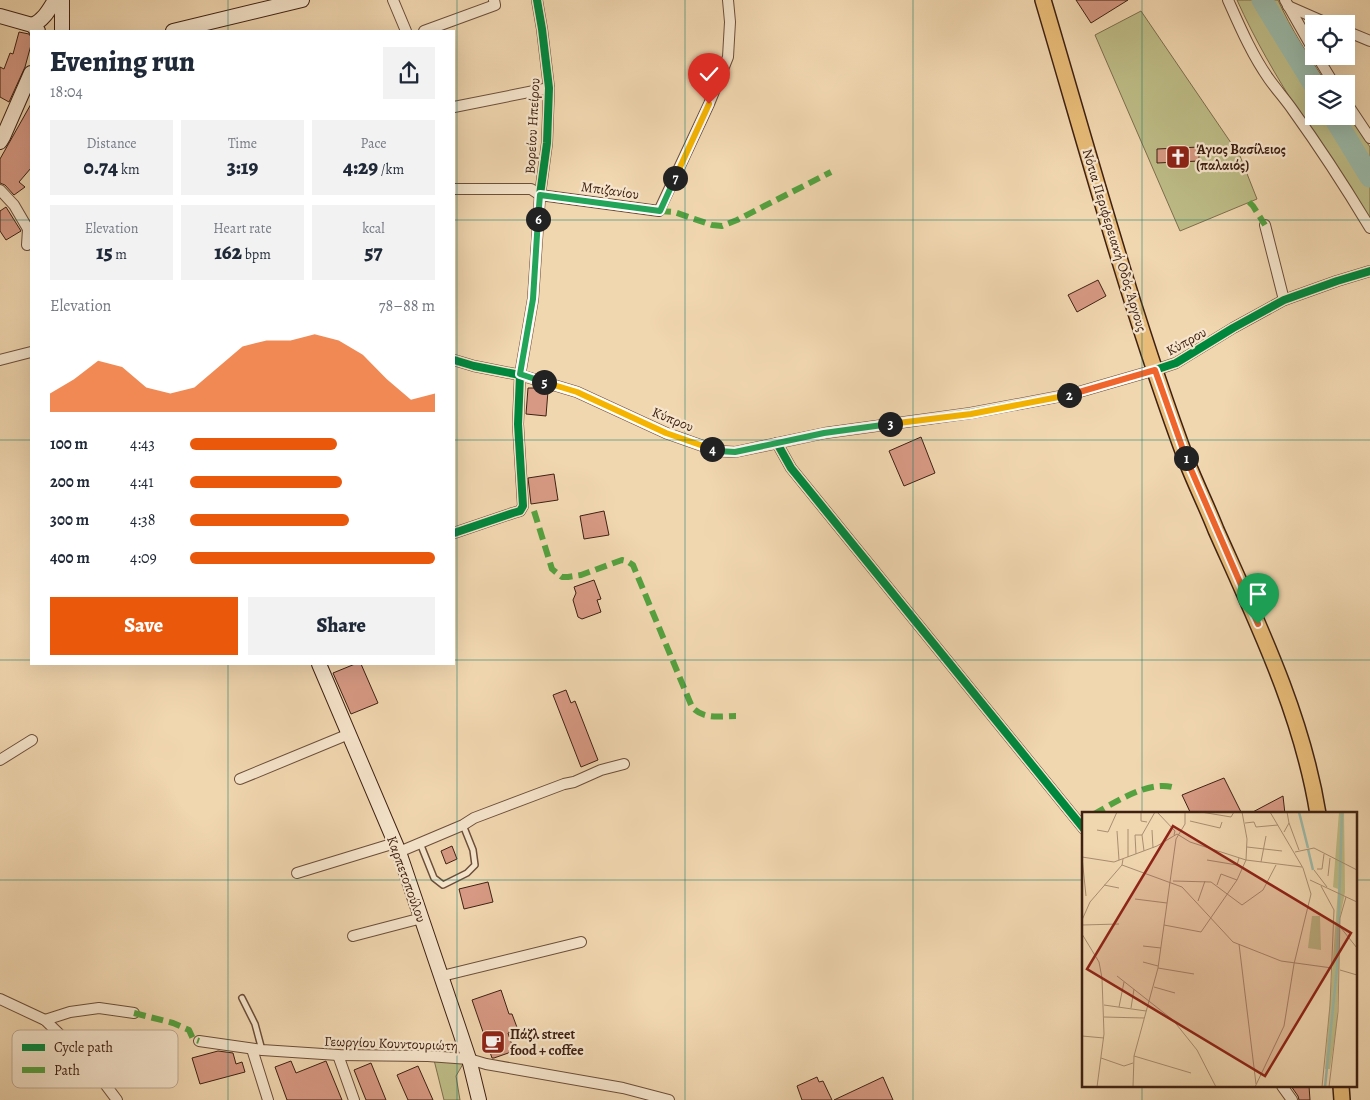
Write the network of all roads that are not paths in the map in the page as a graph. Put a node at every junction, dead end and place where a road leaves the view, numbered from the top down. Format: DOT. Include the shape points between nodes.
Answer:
graph roads {
  1 [pos="55,0"];
  2 [pos="62,0"];
  3 [pos="302,0"];
  4 [pos="393,0"];
  5 [pos="494,0"];
  6 [pos="537,0"];
  7 [pos="728,0"];
  8 [pos="1043,0"];
  9 [pos="1228,0"];
  10 [pos="1287,3"];
  11 [pos="1311,15"];
  12 [pos="0,16"];
  13 [pos="35,28"];
  14 [pos="62,30"];
  15 [pos="177,30"];
  16 [pos="406,30"];
  17 [pos="427,30"];
  18 [pos="1305,35"];
  19 [pos="1355,35"];
  20 [pos="1370,41"];
  21 [pos="30,75"];
  22 [pos="549,88"];
  23 [pos="455,107"];
  24 [pos="1355,116"];
  25 [pos="1,138"];
  26 [pos="1370,138"];
  27 [pos="0,190"];
  28 [pos="455,190"];
  29 [pos="540,195"];
  30 [pos="1265,225"];
  31 [pos="1370,228"];
  32 [pos="27,245"];
  33 [pos="1370,271"];
  34 [pos="1284,300"];
  35 [pos="30,352"];
  36 [pos="0,360"];
  37 [pos="455,360"];
  38 [pos="1155,370"];
  39 [pos="520,374"];
  40 [pos="777,443"];
  41 [pos="455,532"];
  42 [pos="318,665"];
  43 [pos="349,734"];
  44 [pos="32,740"];
  45 [pos="0,760"];
  46 [pos="624,764"];
  47 [pos="240,779"];
  48 [pos="1318,812"];
  49 [pos="463,825"];
  50 [pos="1082,827"];
  51 [pos="420,843"];
  52 [pos="397,848"];
  53 [pos="297,873"];
  54 [pos="422,918"];
  55 [pos="353,936"];
  56 [pos="581,942"];
  57 [pos="442,976"];
  58 [pos="242,998"];
  59 [pos="0,999"];
  60 [pos="134,1013"];
  61 [pos="45,1020"];
  62 [pos="55,1030"];
  63 [pos="200,1041"];
  64 [pos="257,1050"];
  65 [pos="338,1055"];
  66 [pos="469,1059"];
  67 [pos="108,1088"];
  68 [pos="1283,1088"];
  69 [pos="117,1100"];
  70 [pos="268,1100"];
  71 [pos="354,1100"];
  72 [pos="479,1100"];
  73 [pos="669,1100"];
  74 [pos="1292,1100"];
  1 -- 13 [label="main road"];
  2 -- 14 [label="main road"];
  3 -- 15 [label="main road"];
  4 -- 16 [label="street"];
  5 -- 17 [label="street" via="495,5"];
  6 -- 22 [label="street, Βορείου Ηπείρου"];
  7 -- 29 [label="street, Μπιζανίου" via="728,57 660,211"];
  8 -- 38 [label="main road, Νότια Περιφερειακή Οδός Άργους"];
  9 -- 31 [label="street" via="1269,79 1309,133"];
  10 -- 11 [label="street"];
  10 -- 18 [label="street"];
  12 -- 13 [label="main road"];
  19 -- 20 [label="street"];
  21 -- 25 [label="main road"];
  22 -- 23 [label="street"];
  22 -- 29 [label="street, Βορείου Ηπείρου"];
  24 -- 26 [label="street"];
  27 -- 32 [label="street" via="14,205 28,229"];
  28 -- 29 [label="street, Μπιζανίου" via="531,189"];
  29 -- 39 [label="street, Βορείου Ηπείρου" via="533,299"];
  30 -- 34 [label="street"];
  33 -- 34 [label="street, Κύπρου"];
  34 -- 38 [label="street, Κύπρου" via="1176,363"];
  35 -- 36 [label="street"];
  37 -- 39 [label="street, Κύπρου"];
  38 -- 40 [label="street, Κύπρου" via="1063,396 971,414 824,433"];
  38 -- 48 [label="main road, Νότια Περιφερειακή Οδός Άργους" via="1188,465 1294,715"];
  39 -- 40 [label="street, Κύπρου" via="577,392 666,433 717,451 735,452"];
  39 -- 41 [label="street, Βορείου Ηπείρου" via="518,424 523,506 520,511"];
  40 -- 50 [label="street" via="791,468"];
  42 -- 43 [label="main road, Καρπετοπούλου"];
  43 -- 47 [label="street"];
  43 -- 52 [label="main road, Καρπετοπούλου"];
  44 -- 45 [label="street"];
  46 -- 49 [label="street" via="474,818"];
  49 -- 51 [label="street"];
  49 -- 51 [label="lane" via="475,865 467,873 443,885 434,878"];
  51 -- 52 [label="street"];
  52 -- 53 [label="street"];
  52 -- 54 [label="main road, Καρπετοπούλου"];
  54 -- 55 [label="street"];
  54 -- 57 [label="main road, Καρπετοπούλου"];
  56 -- 57 [label="street"];
  57 -- 66 [label="main road, Καρπετοπούλου"];
  58 -- 64 [label="lane" via="255,1024"];
  59 -- 61 [label="street"];
  60 -- 61 [label="street" via="98,1008"];
  61 -- 62 [label="street"];
  63 -- 64 [label="street, Γεωργίου Κουντουριώτη"];
  64 -- 65 [label="street, Γεωργίου Κουντουριώτη"];
  64 -- 70 [label="street"];
  65 -- 66 [label="street, Γεωργίου Κουντουριώτη"];
  65 -- 71 [label="street"];
  66 -- 72 [label="main road, Καρπετοπούλου"];
  66 -- 73 [label="street, Γεωργίου Κουντουριώτη" via="623,1088"];
  67 -- 69 [label="street"];
  68 -- 74 [label="street"];
}
